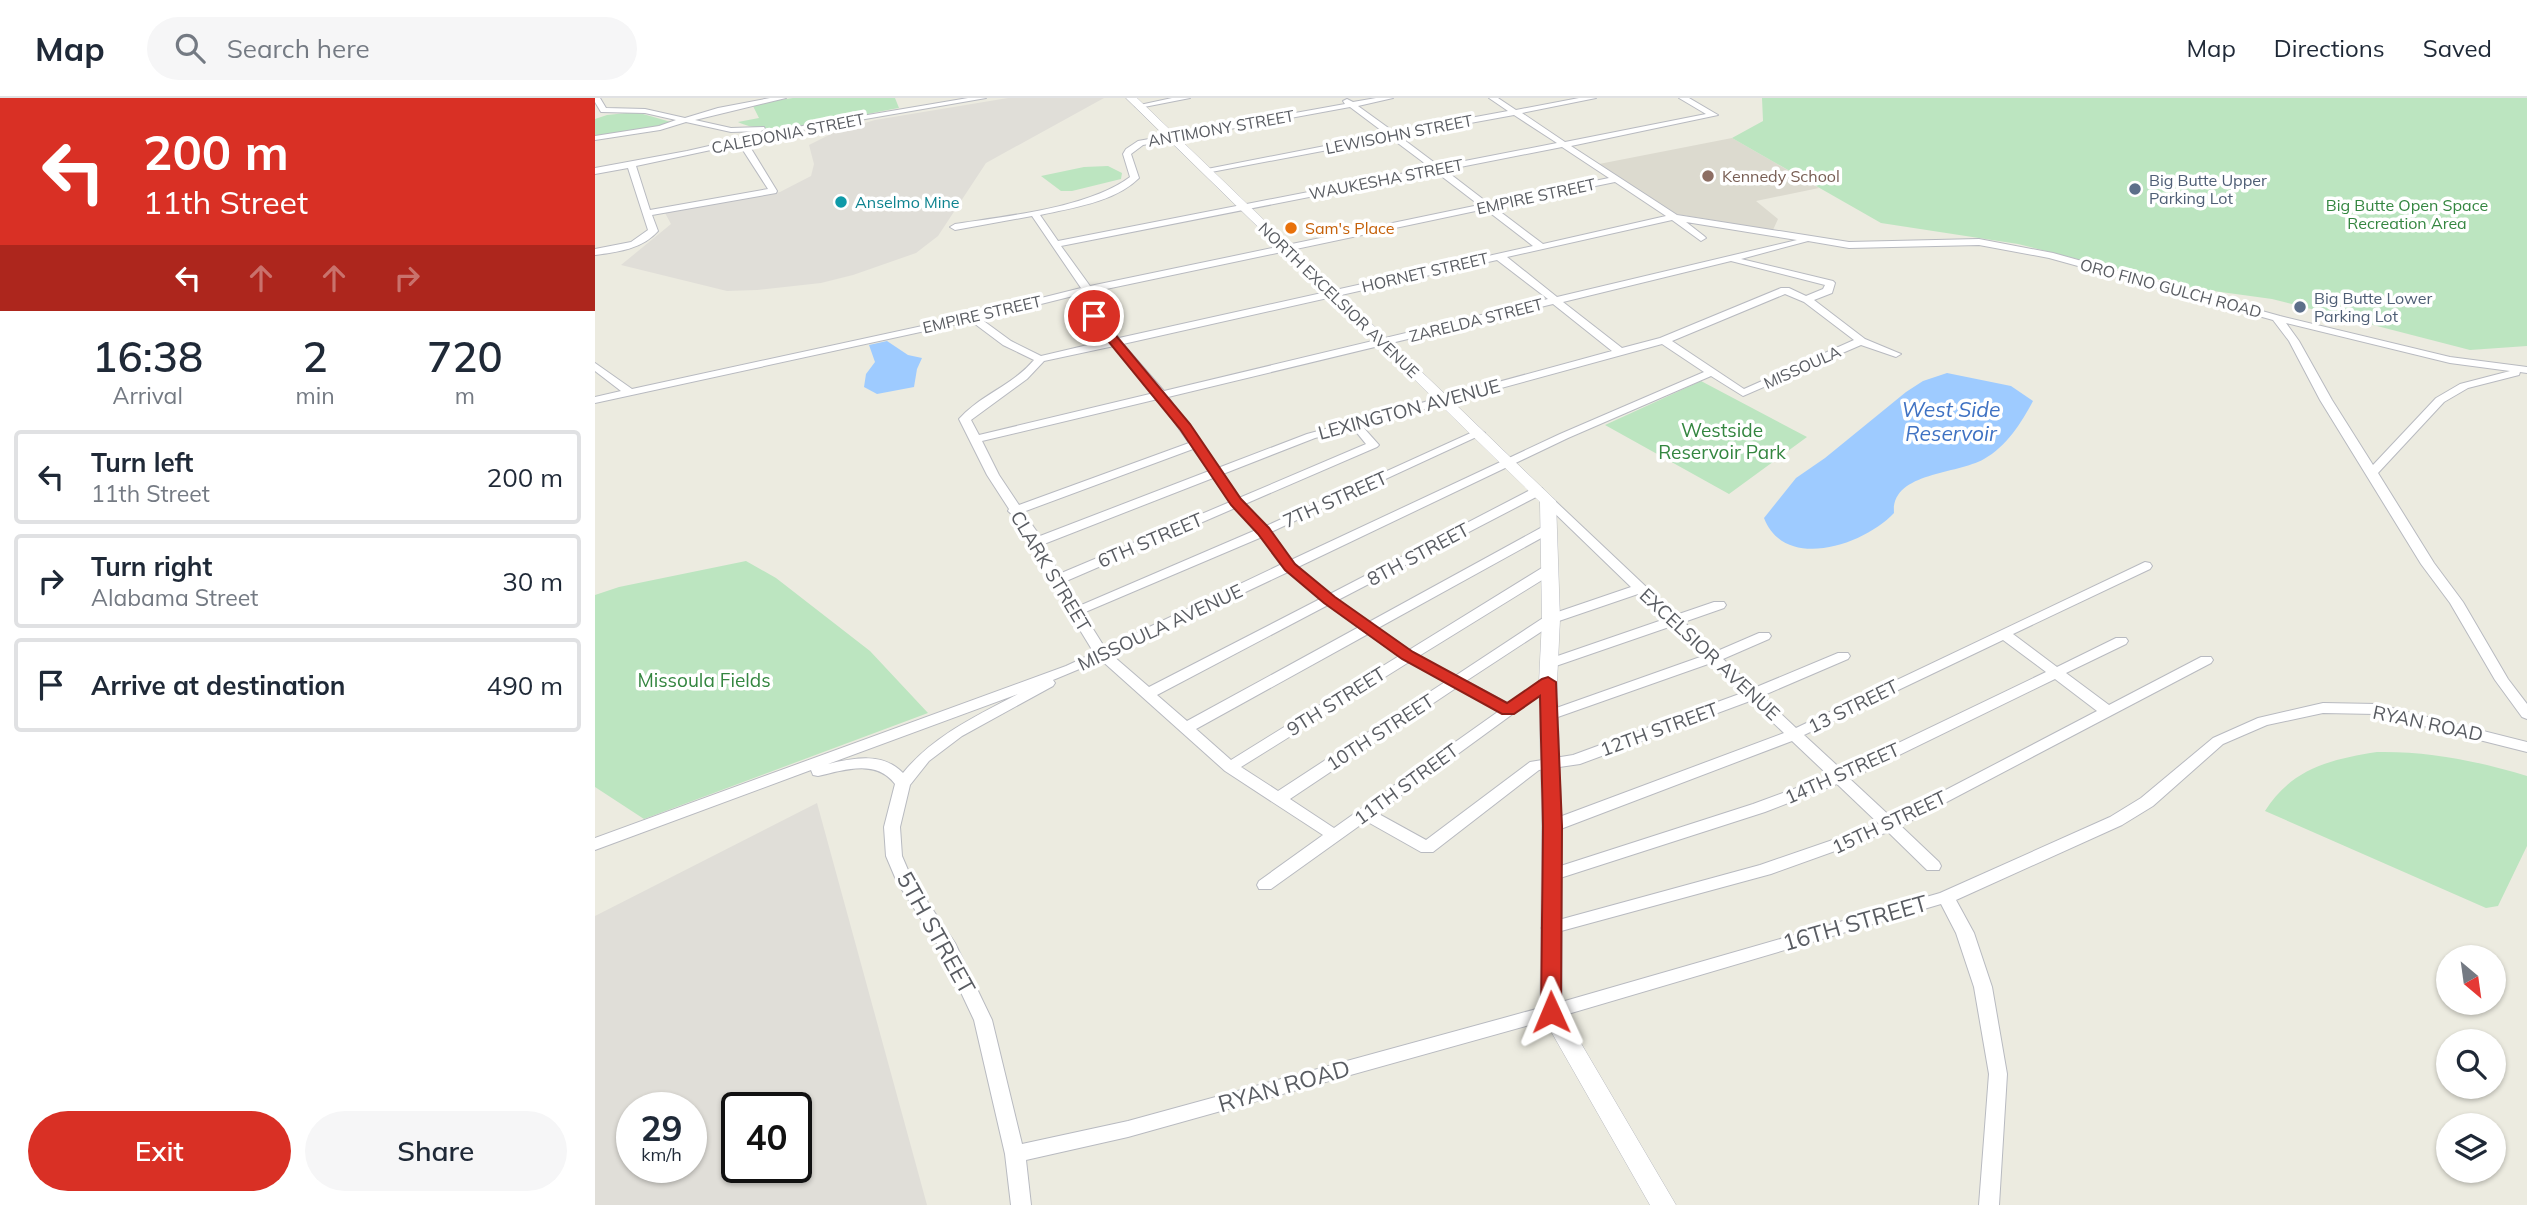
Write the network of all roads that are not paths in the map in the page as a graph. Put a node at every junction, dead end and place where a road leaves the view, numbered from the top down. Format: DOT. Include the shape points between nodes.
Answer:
graph roads {
  1 [pos="782,98"];
  2 [pos="982,98"];
  3 [pos="1186,98"];
  4 [pos="1343,98"];
  5 [pos="1389,98"];
  6 [pos="1493,98"];
  7 [pos="1592,98"];
  8 [pos="1683,98"];
  9 [pos="596,101"];
  10 [pos="939,101"];
  11 [pos="1135,102"];
  12 [pos="1352,104"];
  13 [pos="1516,112"];
  14 [pos="683,121"];
  15 [pos="779,132"];
  16 [pos="1393,135"];
  17 [pos="1172,136"];
  18 [pos="595,138"];
  19 [pos="741,140"];
  20 [pos="1566,144"];
  21 [pos="631,165"];
  22 [pos="1438,169"];
  23 [pos="1206,170"];
  24 [pos="595,171"];
  25 [pos="1616,179"];
  26 [pos="1487,206"];
  27 [pos="1242,207"];
  28 [pos="647,213"];
  29 [pos="1034,213"];
  30 [pos="1674,217"];
  31 [pos="955,227"];
  32 [pos="1701,238"];
  33 [pos="1811,239"];
  34 [pos="1057,244"];
  35 [pos="1285,247"];
  36 [pos="1541,247"];
  37 [pos="595,252"];
  38 [pos="1498,256"];
  39 [pos="1730,259"];
  40 [pos="1087,290"];
  41 [pos="1331,293"];
  42 [pos="1806,299"];
  43 [pos="1555,300"];
  44 [pos="973,318"];
  45 [pos="2277,318"];
  46 [pos="1664,340"];
  47 [pos="1114,341"];
  48 [pos="1861,341"];
  49 [pos="1384,342"];
  50 [pos="1619,351"];
  51 [pos="1896,354"];
  52 [pos="1040,359"];
  53 [pos="599,369"];
  54 [pos="2527,370"];
  55 [pos="1710,373"];
  56 [pos="629,392"];
  57 [pos="1162,396"];
  58 [pos="595,400"];
  59 [pos="1442,400"];
  60 [pos="1355,424"];
  61 [pos="1479,433"];
  62 [pos="977,439"];
  63 [pos="1196,444"];
  64 [pos="1508,463"];
  65 [pos="1214,473"];
  66 [pos="2372,473"];
  67 [pos="1543,496"];
  68 [pos="1236,502"];
  69 [pos="1014,511"];
  70 [pos="1550,528"];
  71 [pos="1263,531"];
  72 [pos="1037,542"];
  73 [pos="2145,566"];
  74 [pos="1290,567"];
  75 [pos="1550,569"];
  76 [pos="1056,580"];
  77 [pos="1640,589"];
  78 [pos="1329,600"];
  79 [pos="1719,605"];
  80 [pos="1075,612"];
  81 [pos="1551,619"];
  82 [pos="1675,620"];
  83 [pos="1369,626"];
  84 [pos="2004,634"];
  85 [pos="1765,636"];
  86 [pos="2120,641"];
  87 [pos="1103,654"];
  88 [pos="1408,656"];
  89 [pos="1843,656"];
  90 [pos="1714,657"];
  91 [pos="2206,660"];
  92 [pos="1548,664"];
  93 [pos="1071,669"];
  94 [pos="2057,674"];
  95 [pos="1456,682"];
  96 [pos="1548,682"];
  97 [pos="1149,693"];
  98 [pos="1754,694"];
  99 [pos="1508,710"];
  100 [pos="2107,711"];
  101 [pos="2527,714"];
  102 [pos="1550,715"];
  103 [pos="1187,729"];
  104 [pos="1795,734"];
  105 [pos="2527,747"];
  106 [pos="1551,764"];
  107 [pos="1230,767"];
  108 [pos="1841,777"];
  109 [pos="772,781"];
  110 [pos="902,784"];
  111 [pos="1278,799"];
  112 [pos="2147,802"];
  113 [pos="1365,813"];
  114 [pos="1891,825"];
  115 [pos="1552,826"];
  116 [pos="1334,835"];
  117 [pos="595,844"];
  118 [pos="1933,866"];
  119 [pos="1551,875"];
  120 [pos="1265,885"];
  121 [pos="1945,897"];
  122 [pos="1550,928"];
  123 [pos="1551,1012"];
  124 [pos="1015,1154"];
  125 [pos="1021,1205"];
  126 [pos="1663,1205"];
  127 [pos="1989,1205"];
  1 -- 14 [label="street"];
  2 -- 10 [label="street, CALEDONIA STREET"];
  3 -- 11 [label="street"];
  4 -- 12 [label="street"];
  5 -- 12 [label="street, ANTIMONY STREET"];
  6 -- 13 [label="street"];
  7 -- 13 [label="street, LEWISOHN STREET"];
  8 -- 20 [label="street, WAUKESHA STREET" via="1714,115"];
  9 -- 14 [label="street" via="604,110 640,111"];
  10 -- 15 [label="street, CALEDONIA STREET"];
  11 -- 17 [label="street, NORTH EXCELSIOR AVENUE"];
  12 -- 16 [label="street"];
  12 -- 17 [label="street, ANTIMONY STREET"];
  13 -- 16 [label="street, LEWISOHN STREET"];
  13 -- 20 [label="street"];
  14 -- 15 [label="street"];
  14 -- 18 [label="street"];
  15 -- 19 [label="street, CALEDONIA STREET"];
  16 -- 22 [label="street"];
  16 -- 23 [label="street, LEWISOHN STREET"];
  17 -- 23 [label="street, NORTH EXCELSIOR AVENUE"];
  17 -- 29 [label="street, ANTIMONY STREET" via="1128,151 1125,160 1133,181"];
  19 -- 21 [label="street, CALEDONIA STREET"];
  19 -- 28 [label="street" via="773,191"];
  20 -- 22 [label="street, WAUKESHA STREET"];
  20 -- 25 [label="street"];
  21 -- 24 [label="street, CALEDONIA STREET"];
  21 -- 28 [label="street"];
  22 -- 26 [label="street"];
  22 -- 27 [label="street, WAUKESHA STREET"];
  23 -- 27 [label="street, NORTH EXCELSIOR AVENUE"];
  25 -- 26 [label="street, EMPIRE STREET"];
  25 -- 30 [label="street"];
  26 -- 35 [label="street, EMPIRE STREET"];
  26 -- 36 [label="street"];
  27 -- 34 [label="street, WAUKESHA STREET"];
  27 -- 35 [label="street, NORTH EXCELSIOR AVENUE"];
  28 -- 37 [label="street" via="653,231 647,238 625,248"];
  29 -- 31 [label="street"];
  29 -- 34 [label="street"];
  30 -- 32 [label="street"];
  30 -- 33 [label="street, HORNET STREET"];
  30 -- 36 [label="street, HORNET STREET"];
  33 -- 39 [label="street, ZARELDA STREET"];
  33 -- 45 [label="street, ORO FINO GULCH ROAD" via="1850,245 1979,243 2050,255"];
  34 -- 40 [label="street"];
  35 -- 40 [label="street, EMPIRE STREET"];
  35 -- 41 [label="street, NORTH EXCELSIOR AVENUE"];
  36 -- 38 [label="street, HORNET STREET"];
  38 -- 41 [label="street, HORNET STREET"];
  38 -- 43 [label="street"];
  39 -- 42 [label="street" via="1830,283 1828,291"];
  39 -- 43 [label="street, ZARELDA STREET"];
  40 -- 44 [label="street, EMPIRE STREET"];
  40 -- 47 [label="street" via="1085,305"];
  41 -- 47 [label="street, HORNET STREET"];
  41 -- 49 [label="street, NORTH EXCELSIOR AVENUE"];
  42 -- 46 [label="street, LEXINGTON AVENUE" via="1785,290"];
  42 -- 48 [label="street"];
  43 -- 49 [label="street, ZARELDA STREET"];
  43 -- 50 [label="street"];
  44 -- 52 [label="street" via="1007,343"];
  44 -- 56 [label="street, EMPIRE STREET"];
  45 -- 54 [label="street, ORO FINO GULCH ROAD" via="2450,360"];
  45 -- 66 [label="street"];
  46 -- 50 [label="street, LEXINGTON AVENUE"];
  46 -- 55 [label="street"];
  47 -- 52 [label="street, HORNET STREET"];
  47 -- 57 [label="street"];
  48 -- 51 [label="street"];
  48 -- 55 [label="street, MISSOULA" via="1743,393"];
  49 -- 57 [label="street, ZARELDA STREET"];
  49 -- 59 [label="street, NORTH EXCELSIOR AVENUE"];
  50 -- 59 [label="street, LEXINGTON AVENUE"];
  52 -- 62 [label="street, CLARK STREET" via="1029,375 965,419"];
  53 -- 56 [label="street"];
  54 -- 66 [label="street" via="2464,386 2440,400"];
  55 -- 64 [label="street, MISSOULA AVENUE"];
  56 -- 58 [label="street, EMPIRE STREET"];
  57 -- 62 [label="street, ZARELDA STREET"];
  57 -- 63 [label="street"];
  59 -- 60 [label="street, LEXINGTON AVENUE"];
  59 -- 61 [label="street, NORTH EXCELSIOR AVENUE"];
  60 -- 65 [label="street, LEXINGTON AVENUE"];
  60 -- 68 [label="street, 6TH STREET" via="1373,445"];
  61 -- 64 [label="street, NORTH EXCELSIOR AVENUE"];
  61 -- 71 [label="street, 7TH STREET"];
  62 -- 69 [label="street, CLARK STREET"];
  63 -- 65 [label="street"];
  63 -- 69 [label="street"];
  64 -- 67 [label="street, NORTH EXCELSIOR AVENUE"];
  64 -- 74 [label="street, MISSOULA AVENUE"];
  65 -- 68 [label="street"];
  65 -- 72 [label="street, LEXINGTON AVENUE"];
  66 -- 101 [label="street"];
  67 -- 70 [label="street"];
  67 -- 77 [label="street, EXCELSIOR AVENUE"];
  67 -- 78 [label="street, 8TH STREET"];
  68 -- 71 [label="street"];
  68 -- 76 [label="street, 6TH STREET"];
  69 -- 72 [label="street, CLARK STREET"];
  70 -- 75 [label="street"];
  70 -- 83 [label="street"];
  71 -- 74 [label="street"];
  71 -- 80 [label="street, 7TH STREET"];
  72 -- 76 [label="street, CLARK STREET"];
  73 -- 84 [label="street, 13 STREET"];
  74 -- 78 [label="street"];
  74 -- 87 [label="street, MISSOULA AVENUE"];
  75 -- 81 [label="street"];
  75 -- 88 [label="street, 9TH STREET"];
  76 -- 80 [label="street, CLARK STREET"];
  77 -- 81 [label="street, 10TH STREET"];
  77 -- 82 [label="street, EXCELSIOR AVENUE"];
  78 -- 83 [label="street"];
  78 -- 97 [label="street, 8TH STREET"];
  79 -- 82 [label="street"];
  80 -- 87 [label="street, CLARK STREET"];
  81 -- 92 [label="street"];
  81 -- 95 [label="street, 10TH STREET"];
  82 -- 90 [label="street, EXCELSIOR AVENUE"];
  82 -- 92 [label="street"];
  83 -- 88 [label="street"];
  83 -- 103 [label="street"];
  84 -- 94 [label="street"];
  84 -- 104 [label="street, 13 STREET"];
  85 -- 90 [label="street"];
  86 -- 94 [label="street, 14TH STREET"];
  87 -- 93 [label="street, MISSOULA AVENUE"];
  87 -- 97 [label="street, CLARK STREET"];
  88 -- 95 [label="street"];
  88 -- 107 [label="street, 9TH STREET"];
  89 -- 98 [label="street, 12TH STREET"];
  90 -- 98 [label="street, EXCELSIOR AVENUE"];
  90 -- 102 [label="street"];
  91 -- 100 [label="street, 15TH STREET"];
  92 -- 96 [label="street"];
  93 -- 109 [label="street, MISSOULA AVENUE"];
  93 -- 110 [label="street, 5TH STREET" via="957,733 924,757"];
  94 -- 100 [label="street"];
  94 -- 108 [label="street, 14TH STREET"];
  95 -- 99 [label="street"];
  95 -- 111 [label="street, 10TH STREET"];
  96 -- 99 [label="street, 11TH STREET"];
  96 -- 102 [label="street"];
  97 -- 103 [label="street, CLARK STREET"];
  98 -- 104 [label="street, EXCELSIOR AVENUE"];
  98 -- 106 [label="street, 12TH STREET" via="1576,761"];
  99 -- 113 [label="street, 11TH STREET"];
  100 -- 114 [label="street, 15TH STREET"];
  102 -- 106 [label="street"];
  103 -- 107 [label="street, CLARK STREET"];
  104 -- 108 [label="street, EXCELSIOR AVENUE"];
  104 -- 115 [label="street, 13 STREET"];
  105 -- 112 [label="street, RYAN ROAD" via="2376,709 2323,708 2263,721 2218,741"];
  106 -- 113 [label="street" via="1530,768 1427,848"];
  106 -- 115 [label="street"];
  107 -- 111 [label="street, CLARK STREET"];
  108 -- 114 [label="street, EXCELSIOR AVENUE"];
  108 -- 119 [label="street, 14TH STREET"];
  109 -- 110 [label="street" via="852,764 883,764 895,771"];
  109 -- 117 [label="street, MISSOULA AVENUE"];
  110 -- 124 [label="street, 5TH STREET" via="892,827 894,856 912,894 949,948 983,1020"];
  111 -- 116 [label="street, CLARK STREET"];
  112 -- 121 [label="street, 16TH STREET" via="2116,821"];
  113 -- 116 [label="street, 11TH STREET"];
  114 -- 118 [label="street, EXCELSIOR AVENUE"];
  114 -- 122 [label="street, 15TH STREET" via="1796,861"];
  115 -- 119 [label="street"];
  116 -- 120 [label="street, 11TH STREET"];
  119 -- 122 [label="street"];
  121 -- 123 [label="street, 16TH STREET"];
  121 -- 127 [label="street" via="1965,933 1983,986 1998,1073"];
  122 -- 123 [label="street"];
  123 -- 124 [label="street, RYAN ROAD" via="1128,1129"];
  123 -- 126 [label="street"];
  124 -- 125 [label="street, 5TH STREET"];
}
